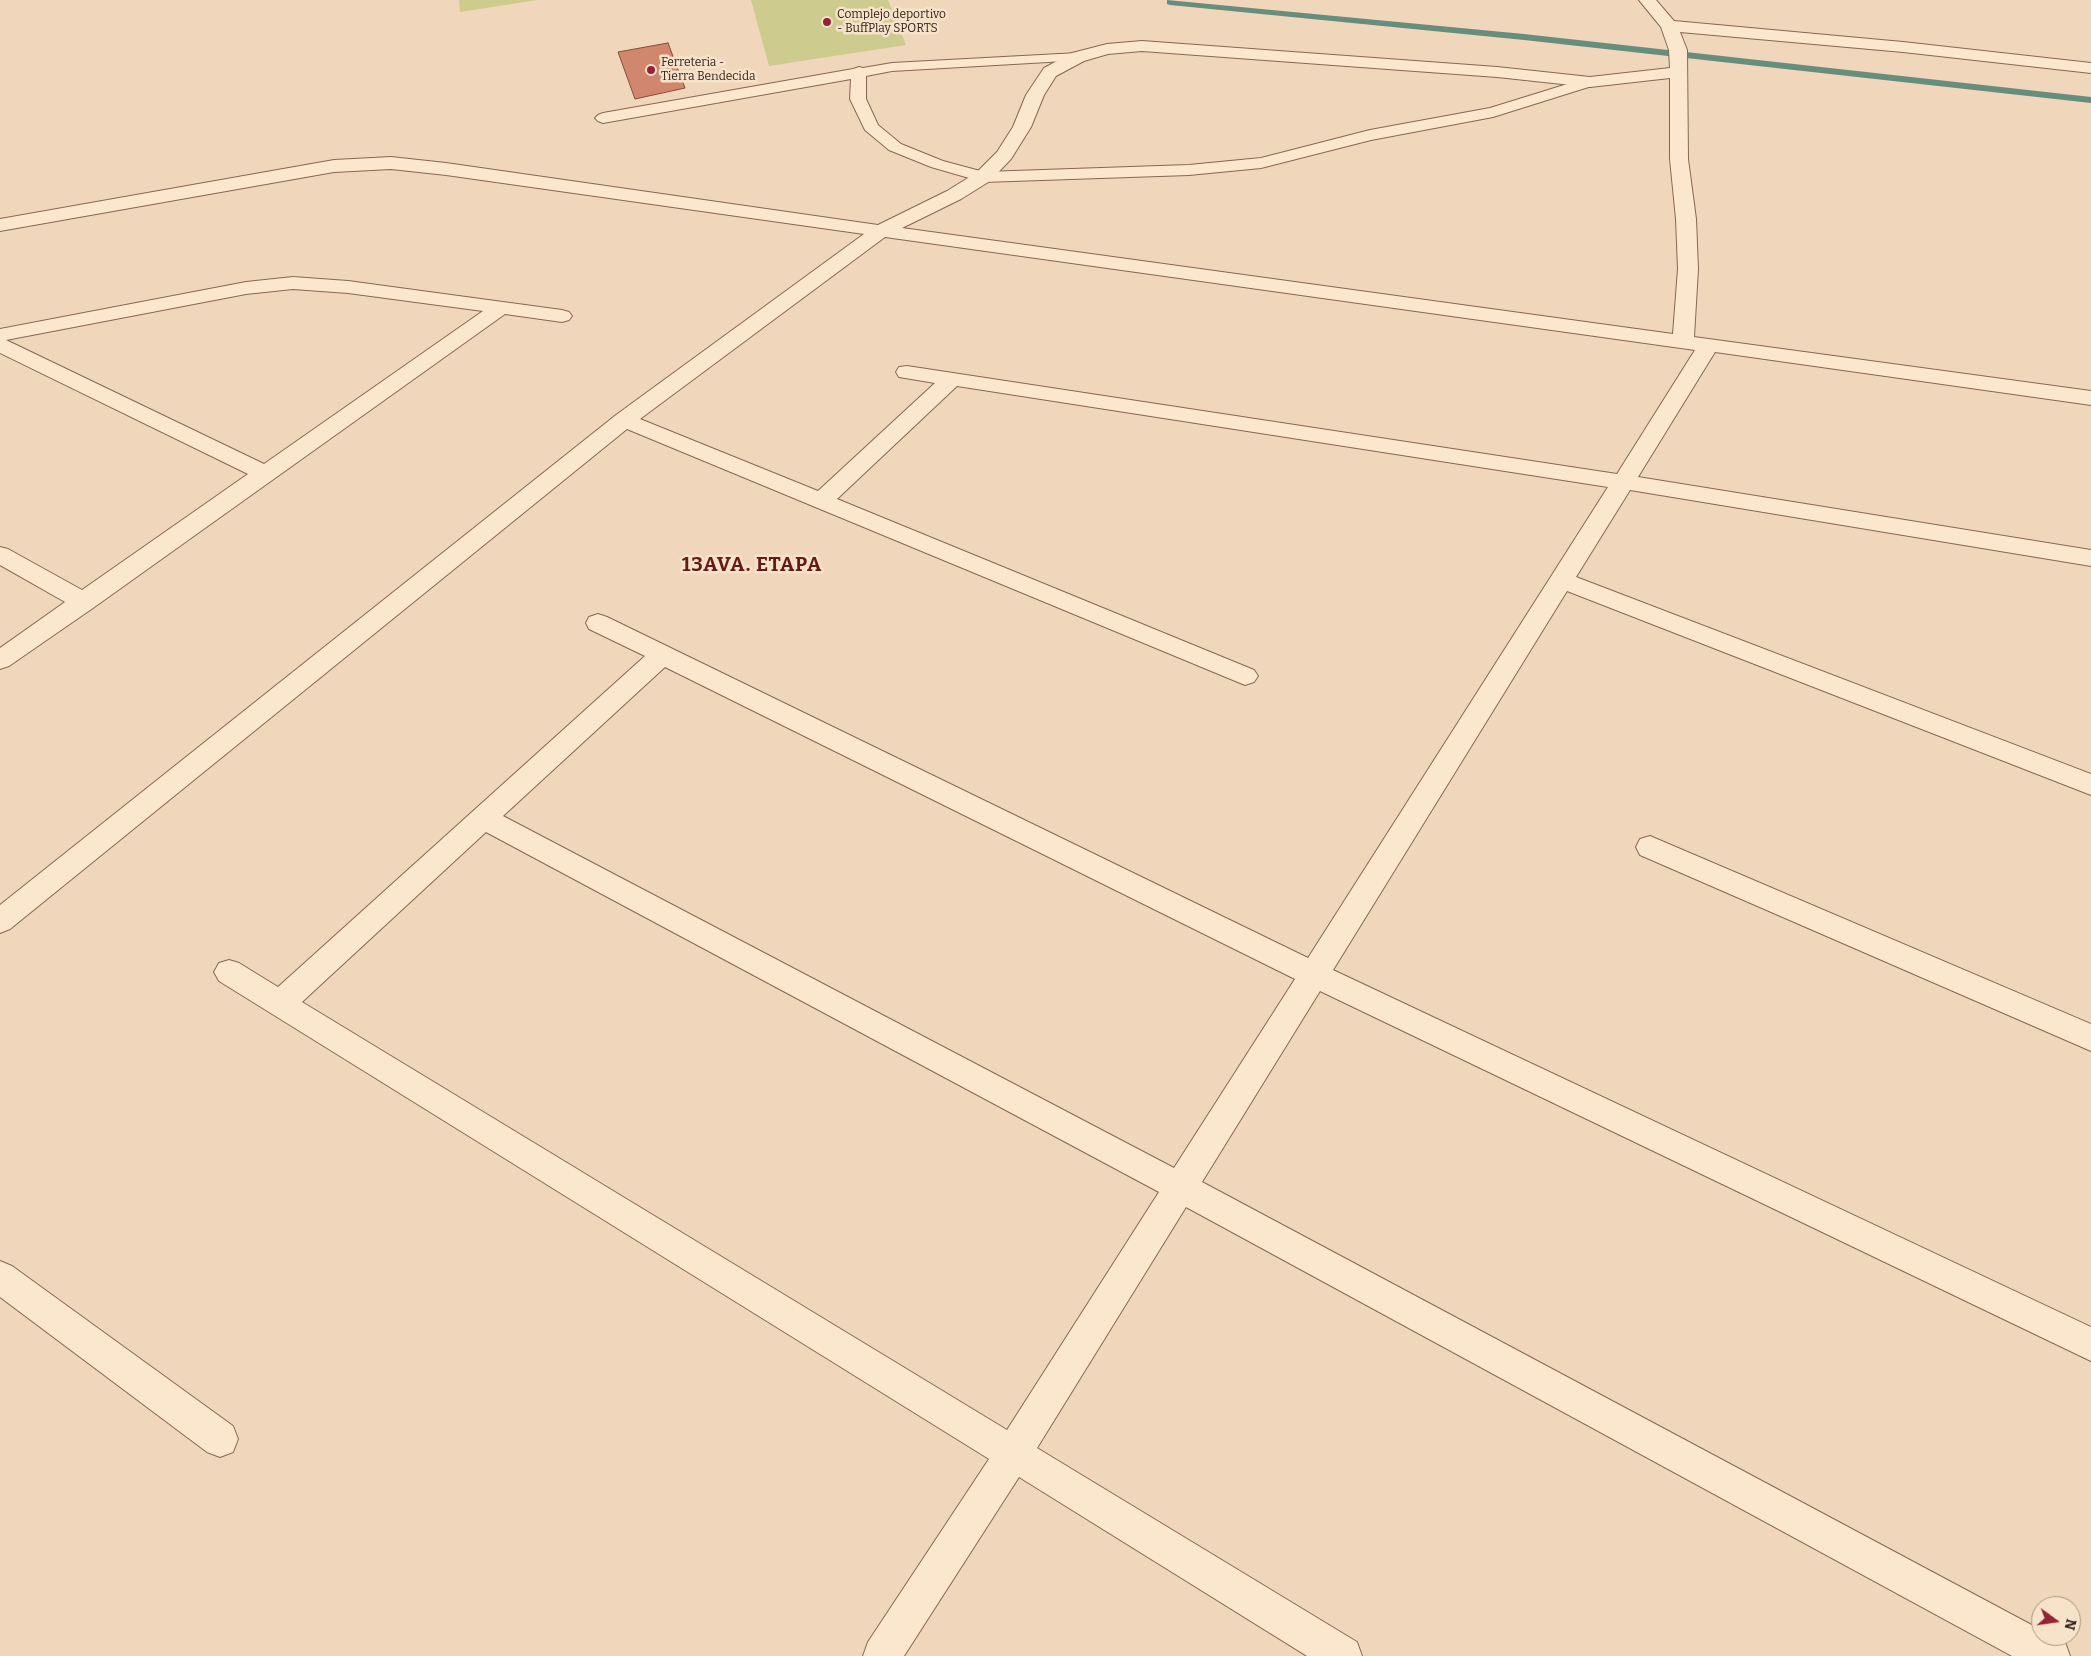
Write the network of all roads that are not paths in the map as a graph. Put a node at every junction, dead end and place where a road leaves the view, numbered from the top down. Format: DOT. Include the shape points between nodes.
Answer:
graph roads {
  1 [pos="1647,0"];
  2 [pos="1669,26"];
  3 [pos="1078,57"];
  4 [pos="2091,68"];
  5 [pos="858,71"];
  6 [pos="1679,72"];
  7 [pos="1590,82"];
  8 [pos="602,118"];
  9 [pos="983,177"];
  10 [pos="0,225"];
  11 [pos="881,231"];
  12 [pos="501,308"];
  13 [pos="562,316"];
  14 [pos="0,335"];
  15 [pos="1696,343"];
  16 [pos="0,345"];
  17 [pos="907,372"];
  18 [pos="952,379"];
  19 [pos="2091,398"];
  20 [pos="624,420"];
  21 [pos="266,474"];
  22 [pos="1623,482"];
  23 [pos="820,502"];
  24 [pos="0,555"];
  25 [pos="2091,558"];
  26 [pos="1561,580"];
  27 [pos="84,602"];
  28 [pos="598,623"];
  29 [pos="662,655"];
  30 [pos="0,660"];
  31 [pos="1245,676"];
  32 [pos="2091,785"];
  33 [pos="483,818"];
  34 [pos="1650,847"];
  35 [pos="0,921"];
  36 [pos="230,972"];
  37 [pos="1314,975"];
  38 [pos="280,1003"];
  39 [pos="2091,1038"];
  40 [pos="1180,1187"];
  41 [pos="0,1277"];
  42 [pos="2091,1344"];
  43 [pos="220,1440"];
  44 [pos="1013,1454"];
  45 [pos="882,1656"];
  46 [pos="1343,1656"];
  47 [pos="2052,1656"];
  1 -- 2 [label="street"];
  2 -- 4 [label="street"];
  2 -- 6 [label="street" via="1678,50"];
  3 -- 5 [label="lane" via="892,66"];
  3 -- 7 [label="street" via="1107,49 1142,46 1497,72"];
  3 -- 9 [label="street" via="1050,72 1035,94 1018,134"];
  5 -- 8 [label="lane"];
  5 -- 9 [label="lane" via="858,100 871,127 896,147 937,164"];
  6 -- 7 [label="street"];
  6 -- 15 [label="street" via="1679,159"];
  7 -- 9 [label="lane" via="1493,112 1370,135 1246,165"];
  9 -- 11 [label="street"];
  10 -- 11 [label="street" via="334,166 391,163"];
  11 -- 15 [label="street"];
  11 -- 20 [label="street"];
  12 -- 13 [label="street"];
  12 -- 14 [label="street" via="348,287 293,283 246,288"];
  12 -- 21 [label="street"];
  15 -- 19 [label="street"];
  15 -- 22 [label="street"];
  16 -- 21 [label="street"];
  17 -- 18 [label="street"];
  18 -- 22 [label="street"];
  18 -- 23 [label="street"];
  20 -- 23 [label="street"];
  20 -- 35 [label="street"];
  21 -- 27 [label="street"];
  22 -- 25 [label="street"];
  22 -- 26 [label="street"];
  23 -- 31 [label="street"];
  24 -- 27 [label="street"];
  26 -- 32 [label="street"];
  26 -- 37 [label="street"];
  27 -- 30 [label="street"];
  28 -- 29 [label="street"];
  29 -- 33 [label="street"];
  29 -- 37 [label="street"];
  33 -- 38 [label="street"];
  33 -- 40 [label="street"];
  34 -- 39 [label="street"];
  36 -- 38 [label="street"];
  37 -- 40 [label="street"];
  37 -- 42 [label="street"];
  38 -- 44 [label="street"];
  40 -- 44 [label="street"];
  40 -- 47 [label="street"];
  41 -- 43 [label="street"];
  44 -- 45 [label="street"];
  44 -- 46 [label="street"];
}
